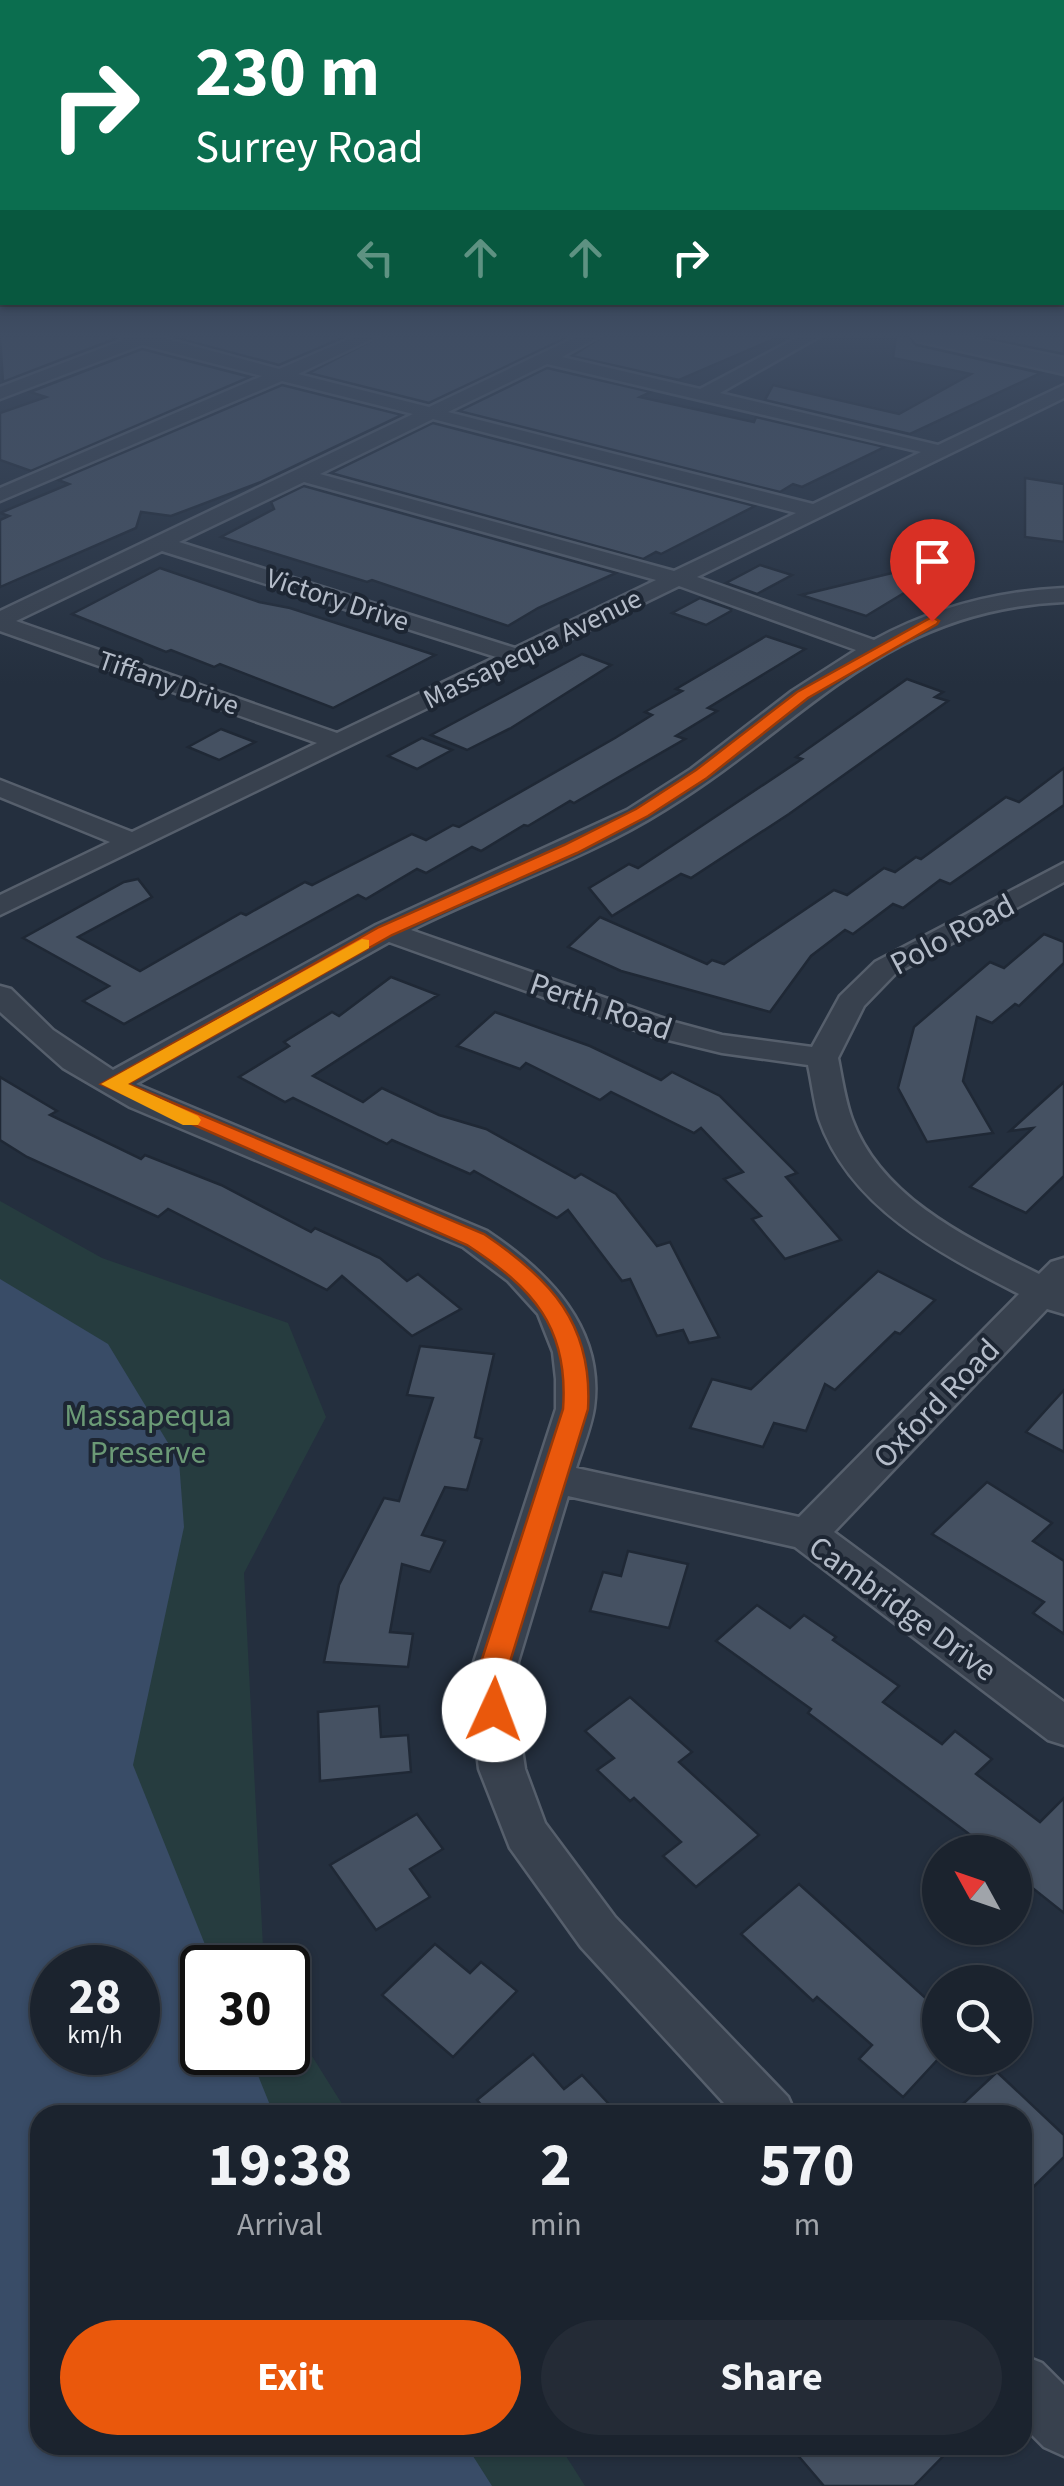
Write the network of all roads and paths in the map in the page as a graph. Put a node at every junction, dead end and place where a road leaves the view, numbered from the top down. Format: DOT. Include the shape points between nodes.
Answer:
graph roads {
  1 [pos="99,452"];
  2 [pos="348,452"];
  3 [pos="583,452"];
  4 [pos="938,452"];
  5 [pos="302,474"];
  6 [pos="0,495"];
  7 [pos="815,511"];
  8 [pos="160,543"];
  9 [pos="674,580"];
  10 [pos="1064,595"];
  11 [pos="0,622"];
  12 [pos="879,650"];
  13 [pos="516,656"];
  14 [pos="338,742"];
  15 [pos="0,788"];
  16 [pos="133,842"];
  17 [pos="1064,872"];
  18 [pos="0,906"];
  19 [pos="386,931"];
  20 [pos="0,995"];
  21 [pos="822,1058"];
  22 [pos="112,1084"];
  23 [pos="1057,1288"];
  24 [pos="554,1478"];
  25 [pos="807,1534"];
  26 [pos="1064,1727"];
  27 [pos="761,2105"];
  28 [pos="1032,2393"];
  29 [pos="1064,2427"];
  1 -- 6 [label="street"];
  2 -- 5 [label="street"];
  3 -- 7 [label="street"];
  4 -- 7 [label="street, Massapequa Avenue"];
  5 -- 8 [label="street"];
  5 -- 9 [label="street"];
  7 -- 9 [label="street, Massapequa Avenue"];
  8 -- 11 [label="street"];
  8 -- 13 [label="street, Victory Drive"];
  9 -- 12 [label="street"];
  9 -- 13 [label="street, Massapequa Avenue"];
  10 -- 12 [label="street" via="970,606"];
  11 -- 14 [label="street, Tiffany Drive"];
  12 -- 19 [label="street" via="802,695 642,812"];
  13 -- 14 [label="street, Massapequa Avenue"];
  14 -- 16 [label="street, Massapequa Avenue"];
  15 -- 16 [label="street"];
  16 -- 18 [label="street, Massapequa Avenue"];
  17 -- 21 [label="street, Polo Road" via="885,968 851,1002"];
  19 -- 21 [label="street, Perth Road" via="663,1029"];
  19 -- 22 [label="street"];
  20 -- 22 [label="street" via="42,1036"];
  21 -- 23 [label="street" via="836,1120 883,1192 952,1244"];
  22 -- 24 [label="street" via="476,1240 535,1282 563,1326 578,1378 576,1409"];
  23 -- 25 [label="street, Oxford Road"];
  24 -- 25 [label="street, Cambridge Drive"];
  24 -- 27 [label="street" via="496,1662 502,1769 526,1834 598,1932"];
  25 -- 26 [label="street, Cambridge Drive"];
  28 -- 29 [label="street"];
}
